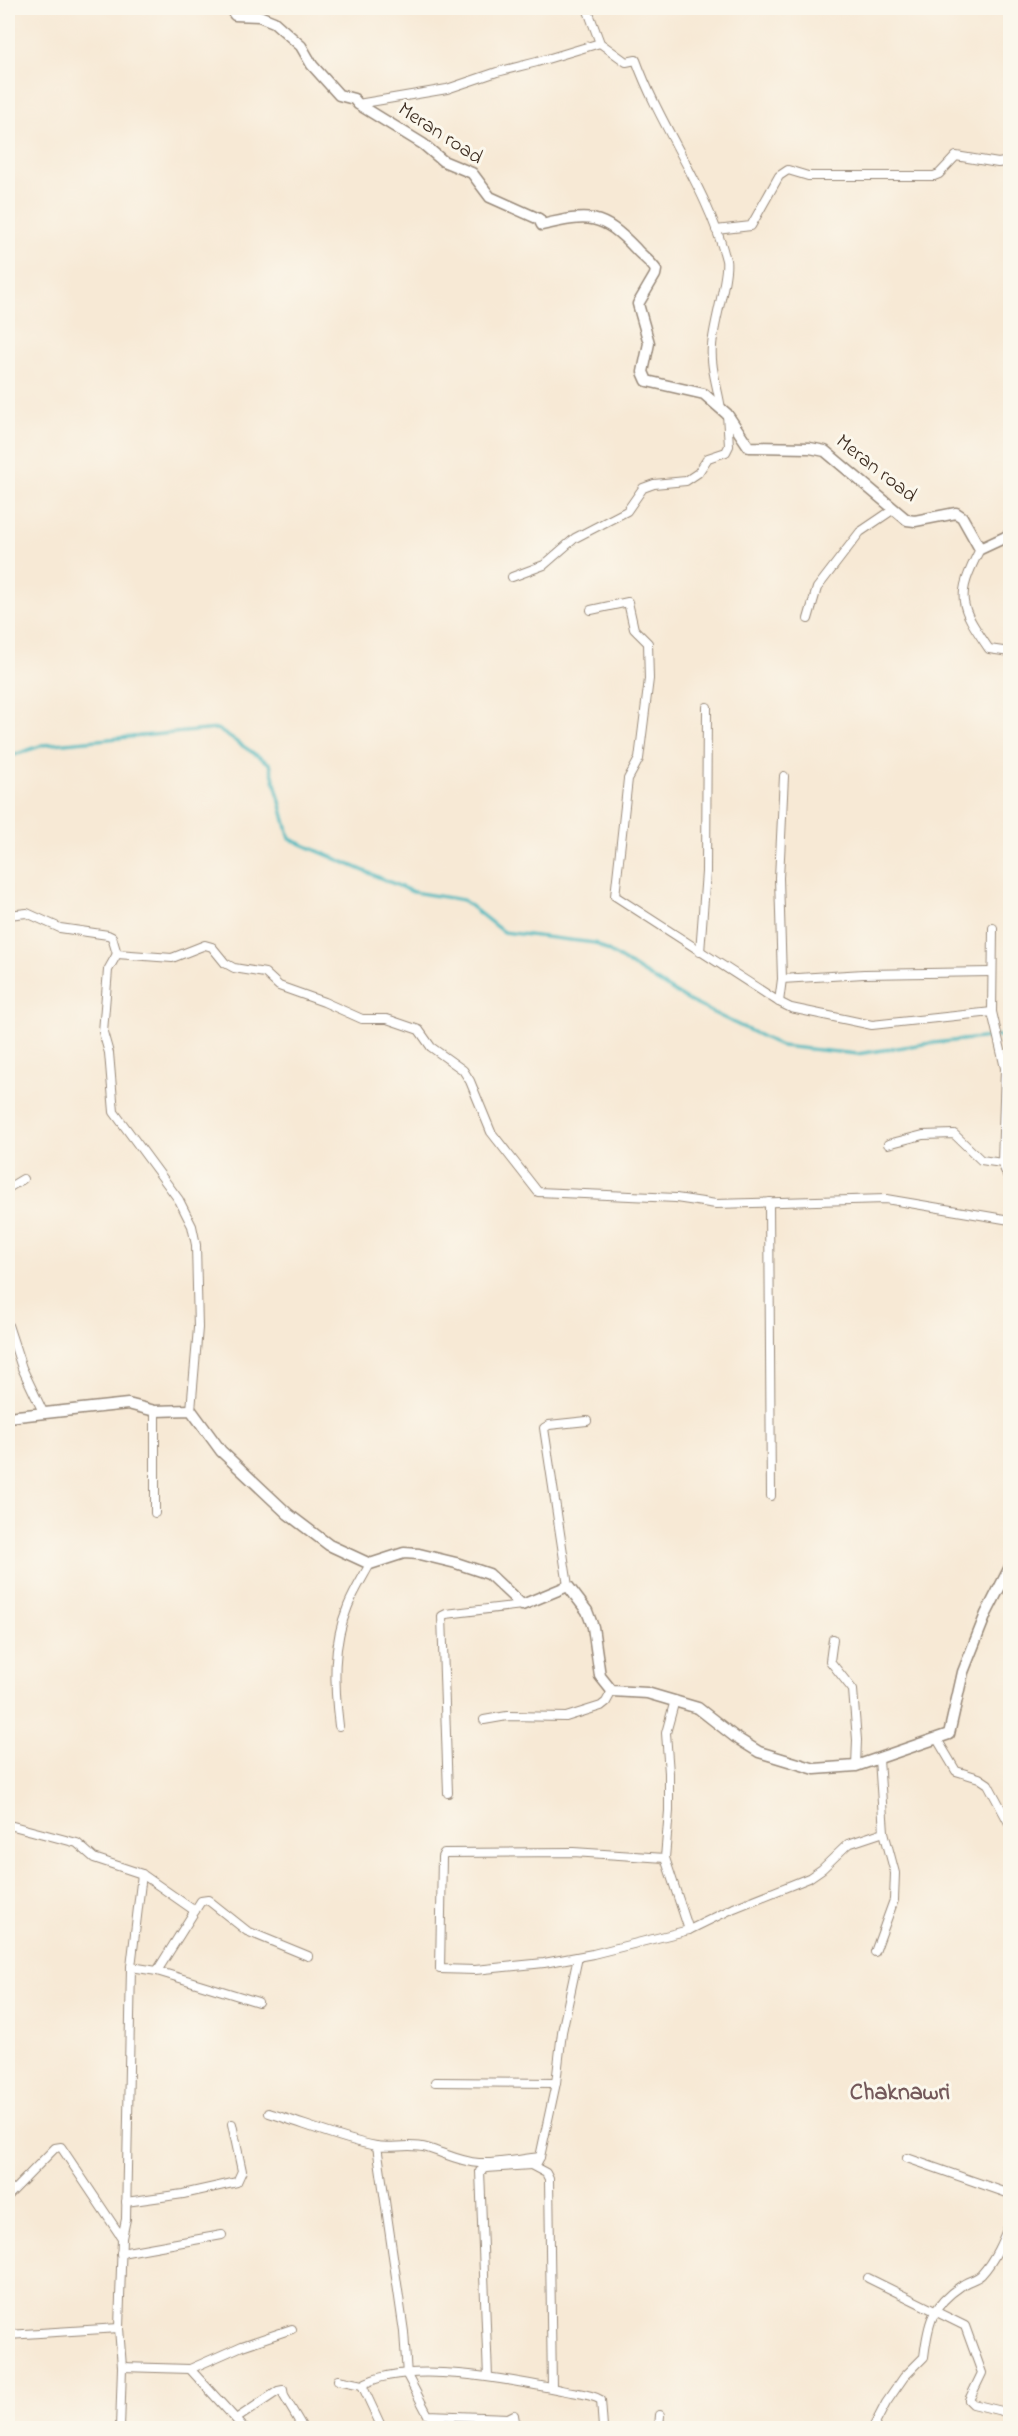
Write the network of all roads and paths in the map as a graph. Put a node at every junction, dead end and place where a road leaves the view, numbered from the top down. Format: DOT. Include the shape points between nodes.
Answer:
graph roads {
  1 [pos="230,8"];
  2 [pos="587,8"];
  3 [pos="600,43"];
  4 [pos="358,104"];
  5 [pos="1011,161"];
  6 [pos="716,230"];
  7 [pos="724,412"];
  8 [pos="894,509"];
  9 [pos="1011,535"];
  10 [pos="980,549"];
  11 [pos="512,577"];
  12 [pos="591,610"];
  13 [pos="808,619"];
  14 [pos="1010,652"];
  15 [pos="707,707"];
  16 [pos="784,777"];
  17 [pos="8,915"];
  18 [pos="993,928"];
  19 [pos="700,952"];
  20 [pos="117,954"];
  21 [pos="991,972"];
  22 [pos="782,979"];
  23 [pos="779,1002"];
  24 [pos="992,1012"];
  25 [pos="888,1144"];
  26 [pos="1002,1163"];
  27 [pos="22,1179"];
  28 [pos="1011,1182"];
  29 [pos="8,1188"];
  30 [pos="769,1202"];
  31 [pos="1011,1220"];
  32 [pos="8,1325"];
  33 [pos="191,1410"];
  34 [pos="155,1411"];
  35 [pos="43,1412"];
  36 [pos="8,1416"];
  37 [pos="587,1421"];
  38 [pos="771,1496"];
  39 [pos="155,1513"];
  40 [pos="370,1564"];
  41 [pos="1011,1568"];
  42 [pos="568,1586"];
  43 [pos="522,1605"];
  44 [pos="833,1639"];
  45 [pos="612,1691"];
  46 [pos="675,1700"];
  47 [pos="484,1720"];
  48 [pos="339,1726"];
  49 [pos="938,1739"];
  50 [pos="879,1758"];
  51 [pos="856,1766"];
  52 [pos="448,1793"];
  53 [pos="1011,1825"];
  54 [pos="8,1827"];
  55 [pos="885,1832"];
  56 [pos="665,1858"];
  57 [pos="142,1874"];
  58 [pos="195,1911"];
  59 [pos="689,1930"];
  60 [pos="875,1953"];
  61 [pos="308,1956"];
  62 [pos="578,1957"];
  63 [pos="131,1967"];
  64 [pos="157,1971"];
  65 [pos="258,2002"];
  66 [pos="435,2082"];
  67 [pos="556,2083"];
  68 [pos="269,2113"];
  69 [pos="232,2124"];
  70 [pos="377,2146"];
  71 [pos="540,2157"];
  72 [pos="907,2158"];
  73 [pos="531,2164"];
  74 [pos="1011,2194"];
  75 [pos="8,2196"];
  76 [pos="126,2202"];
  77 [pos="1011,2222"];
  78 [pos="222,2235"];
  79 [pos="122,2238"];
  80 [pos="121,2253"];
  81 [pos="867,2278"];
  82 [pos="934,2311"];
  83 [pos="118,2328"];
  84 [pos="292,2329"];
  85 [pos="8,2335"];
  86 [pos="122,2367"];
  87 [pos="190,2369"];
  88 [pos="407,2375"];
  89 [pos="488,2378"];
  90 [pos="338,2380"];
  91 [pos="362,2385"];
  92 [pos="552,2388"];
  93 [pos="1011,2413"];
  94 [pos="660,2415"];
  95 [pos="236,2419"];
  96 [pos="120,2428"];
  97 [pos="244,2428"];
  98 [pos="303,2428"];
  99 [pos="382,2428"];
  100 [pos="516,2428"];
  101 [pos="603,2428"];
  102 [pos="659,2428"];
  103 [pos="873,2428"];
  1 -- 4 [label="street, Meran road" via="235,15 260,16 274,22 301,46 339,95"];
  2 -- 3 [label="street"];
  3 -- 4 [label="street" via="447,89"];
  3 -- 6 [label="street" via="626,62 636,60 647,92"];
  4 -- 7 [label="street, Meran road" via="443,161 472,173 490,197 539,219 542,225 577,217 596,219 618,230 656,270 638,304 649,343 644,376 647,381 704,394"];
  5 -- 6 [label="street" via="998,163 956,156 934,176 808,176 788,170 779,176 751,226"];
  6 -- 7 [label="street" via="727,264 712,350"];
  7 -- 8 [label="street, Meran road" via="749,447 825,451"];
  7 -- 11 [label="street" via="729,449 708,458 698,473 686,481 643,489 627,511 575,538 544,565"];
  8 -- 10 [label="street, Meran road" via="907,520 915,521 956,513"];
  8 -- 13 [label="street" via="860,532 817,588"];
  9 -- 10 [label="street"];
  10 -- 14 [label="street" via="965,578 966,615 989,649"];
  12 -- 19 [label="street" via="628,602 634,628 648,643 648,690 639,759 628,779 615,896"];
  15 -- 19 [label="street" via="706,872"];
  16 -- 22 [label="street" via="779,878"];
  17 -- 20 [label="street" via="27,913 60,928 108,935"];
  18 -- 21 [label="street"];
  19 -- 23 [label="street"];
  20 -- 30 [label="street" via="172,958 205,945 234,968 265,973 279,986 362,1019 387,1018 419,1030 431,1047 463,1070 491,1132 538,1192 676,1198 716,1204"];
  20 -- 33 [label="street" via="108,970 103,1032 109,1053 114,1112 179,1200 196,1245 198,1328"];
  21 -- 22 [label="street"];
  21 -- 24 [label="street"];
  22 -- 23 [label="street"];
  23 -- 24 [label="street" via="872,1025"];
  24 -- 26 [label="street" via="1005,1068"];
  25 -- 26 [label="street" via="923,1135 954,1134 981,1160"];
  26 -- 28 [label="street"];
  27 -- 29 [label="street"];
  30 -- 31 [label="street" via="886,1199"];
  30 -- 38 [label="street"];
  32 -- 35 [label="street" via="22,1368"];
  33 -- 34 [label="street"];
  33 -- 40 [label="street" via="221,1451 288,1514 329,1545"];
  34 -- 35 [label="street" via="128,1404"];
  34 -- 39 [label="street"];
  35 -- 36 [label="street"];
  37 -- 42 [label="street" via="544,1428"];
  40 -- 43 [label="street" via="404,1553 456,1563 489,1574"];
  40 -- 48 [label="street" via="348,1606 335,1653 334,1690"];
  41 -- 49 [label="street" via="986,1614 963,1672 952,1730"];
  42 -- 43 [label="street"];
  42 -- 45 [label="street" via="587,1611 600,1676"];
  43 -- 52 [label="street" via="442,1616"];
  44 -- 51 [label="street" via="831,1661 852,1690"];
  45 -- 46 [label="street"];
  45 -- 47 [label="street" via="601,1706 566,1717 507,1716"];
  46 -- 51 [label="street" via="707,1713 759,1752 815,1769"];
  46 -- 56 [label="street" via="666,1733 669,1811"];
  49 -- 50 [label="street"];
  49 -- 53 [label="street" via="956,1771 988,1784"];
  50 -- 51 [label="street"];
  50 -- 55 [label="street"];
  54 -- 57 [label="street" via="76,1844 94,1858"];
  55 -- 59 [label="street" via="848,1844 809,1878"];
  55 -- 60 [label="street" via="896,1873 894,1900"];
  56 -- 59 [label="street"];
  56 -- 62 [label="street" via="573,1852 444,1854 440,1970 475,1970"];
  57 -- 58 [label="street"];
  57 -- 63 [label="street"];
  58 -- 61 [label="street" via="201,1901 208,1900 247,1930"];
  58 -- 64 [label="street"];
  59 -- 62 [label="street"];
  62 -- 67 [label="street"];
  63 -- 64 [label="street"];
  63 -- 76 [label="street"];
  64 -- 65 [label="street"];
  66 -- 67 [label="street"];
  67 -- 71 [label="street"];
  68 -- 70 [label="street"];
  69 -- 76 [label="street" via="242,2171 237,2182"];
  70 -- 71 [label="street" via="418,2146 480,2163"];
  70 -- 88 [label="street"];
  71 -- 73 [label="street"];
  72 -- 74 [label="street"];
  73 -- 89 [label="street" via="480,2171"];
  73 -- 92 [label="street" via="549,2179"];
  75 -- 79 [label="street" via="55,2148 61,2147"];
  76 -- 79 [label="street"];
  77 -- 82 [label="street" via="982,2274 962,2284 940,2301"];
  78 -- 80 [label="street"];
  79 -- 80 [label="street"];
  80 -- 83 [label="street"];
  81 -- 82 [label="street"];
  82 -- 93 [label="street" via="968,2331 982,2373 969,2400"];
  82 -- 103 [label="street" via="925,2338 924,2357 904,2377"];
  83 -- 85 [label="street"];
  83 -- 86 [label="street"];
  84 -- 87 [label="street"];
  86 -- 87 [label="street"];
  86 -- 96 [label="street"];
  87 -- 95 [label="street"];
  88 -- 89 [label="street" via="449,2372"];
  88 -- 91 [label="street" via="374,2378"];
  88 -- 100 [label="street" via="428,2415 514,2415"];
  89 -- 92 [label="street"];
  90 -- 91 [label="street"];
  91 -- 99 [label="street"];
  92 -- 101 [label="street" via="601,2400"];
  94 -- 102 [label="street"];
  95 -- 97 [label="street"];
  95 -- 98 [label="street" via="283,2390"];
}
